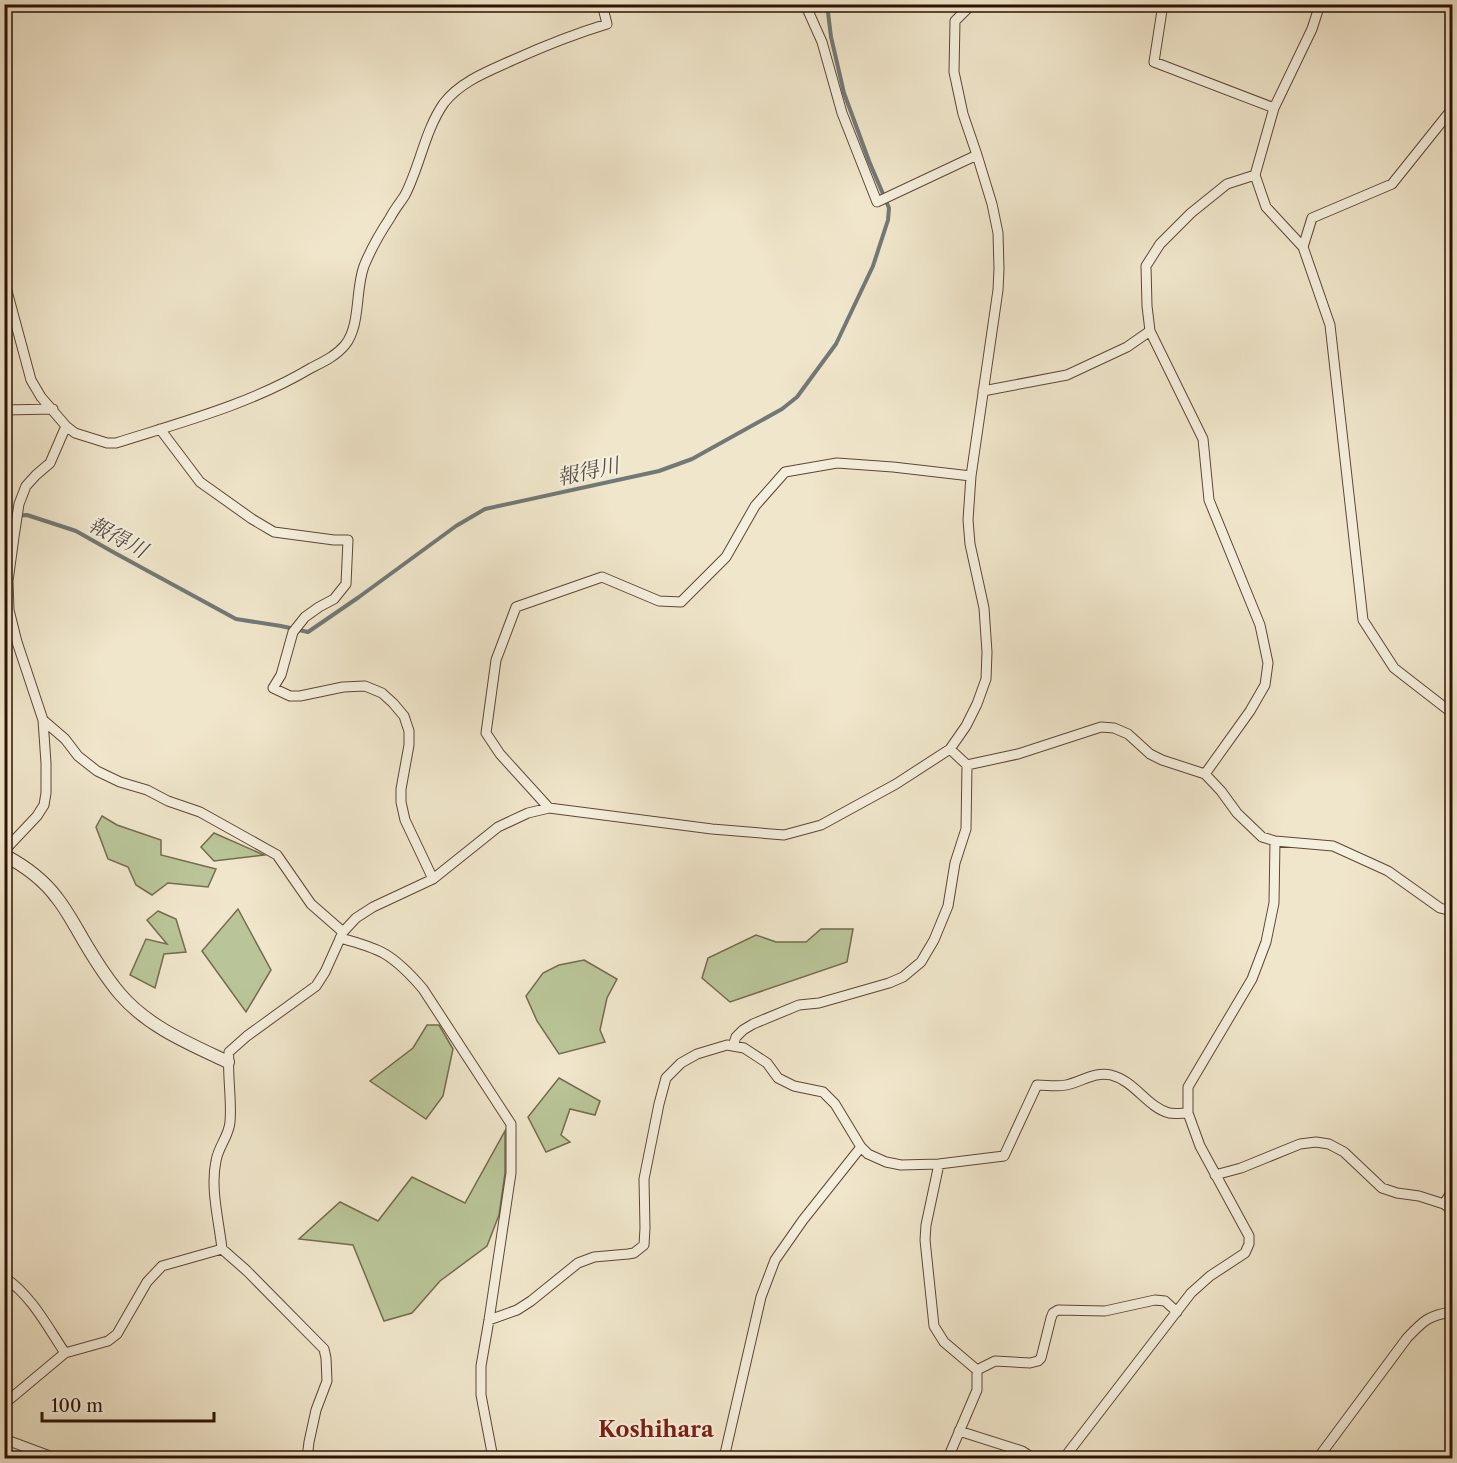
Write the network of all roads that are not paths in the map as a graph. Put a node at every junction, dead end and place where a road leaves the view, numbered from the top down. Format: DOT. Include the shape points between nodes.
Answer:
graph roads {
  1 [pos="602,4"];
  2 [pos="805,4"];
  3 [pos="972,4"];
  4 [pos="1163,4"];
  5 [pos="1320,4"];
  6 [pos="1274,108"];
  7 [pos="1452,109"];
  8 [pos="977,155"];
  9 [pos="1256,175"];
  10 [pos="1303,246"];
  11 [pos="4,280"];
  12 [pos="1150,331"];
  13 [pos="983,391"];
  14 [pos="53,409"];
  15 [pos="4,410"];
  16 [pos="66,426"];
  17 [pos="160,429"];
  18 [pos="971,476"];
  19 [pos="1452,713"];
  20 [pos="44,720"];
  21 [pos="950,749"];
  22 [pos="967,765"];
  23 [pos="1205,774"];
  24 [pos="549,808"];
  25 [pos="1275,841"];
  26 [pos="4,853"];
  27 [pos="433,879"];
  28 [pos="1452,911"];
  29 [pos="341,935"];
  30 [pos="733,1046"];
  31 [pos="228,1062"];
  32 [pos="1188,1113"];
  33 [pos="861,1147"];
  34 [pos="939,1164"];
  35 [pos="1215,1175"];
  36 [pos="1452,1191"];
  37 [pos="1448,1207"];
  38 [pos="222,1249"];
  39 [pos="4,1277"];
  40 [pos="1177,1312"];
  41 [pos="1452,1312"];
  42 [pos="489,1320"];
  43 [pos="65,1353"];
  44 [pos="977,1370"];
  45 [pos="4,1404"];
  46 [pos="959,1431"];
  47 [pos="4,1439"];
  48 [pos="55,1458"];
  49 [pos="307,1458"];
  50 [pos="493,1458"];
  51 [pos="724,1458"];
  52 [pos="948,1458"];
  53 [pos="1034,1458"];
  54 [pos="1064,1458"];
  55 [pos="1318,1458"];
  1 -- 17 [label="street" via="607,24 578,32 477,76 444,103 405,195 361,273 346,344 299,376 255,397"];
  2 -- 8 [label="street" via="822,42 876,202"];
  3 -- 8 [label="street" via="955,21 954,72"];
  4 -- 6 [label="street" via="1154,62"];
  5 -- 6 [label="street"];
  6 -- 9 [label="street"];
  7 -- 10 [label="street" via="1392,184 1312,218"];
  8 -- 13 [label="street" via="998,233 999,269"];
  9 -- 10 [label="street" via="1266,207"];
  9 -- 12 [label="street" via="1227,184 1160,244 1146,266"];
  10 -- 19 [label="street" via="1330,325 1363,620 1394,668"];
  11 -- 14 [label="street" via="31,381"];
  12 -- 13 [label="street" via="1127,347 1067,375"];
  12 -- 23 [label="street" via="1203,439 1209,500 1260,625 1268,663 1265,685"];
  13 -- 18 [label="street"];
  14 -- 15 [label="street"];
  14 -- 16 [label="street"];
  16 -- 17 [label="street" via="75,433 107,443"];
  16 -- 20 [label="street" via="50,463 26,486 19,504 8,581 9,610 17,642"];
  17 -- 27 [label="street" via="200,482 274,532 348,540 346,584 334,599 306,617 293,632 282,675 273,688 300,696 365,686 382,693 404,716 409,745 401,802 405,820"];
  18 -- 21 [label="street" via="968,520 984,608 986,679 966,726"];
  18 -- 24 [label="street" via="837,463 785,472 754,506 726,557 681,603 659,601 602,577 516,607 496,660 486,733"];
  20 -- 26 [label="street" via="44,805"];
  20 -- 29 [label="street" via="97,771 200,812 277,855 311,904"];
  21 -- 22 [label="street"];
  21 -- 24 [label="street" via="821,825 784,835"];
  22 -- 23 [label="street" via="1101,727 1128,734 1162,760"];
  22 -- 30 [label="street" via="966,829 948,906 921,962 889,983 799,1005 753,1024 736,1037"];
  23 -- 25 [label="street" via="1262,837"];
  24 -- 27 [label="street" via="498,827"];
  25 -- 28 [label="street" via="1332,846 1388,871 1440,908"];
  25 -- 32 [label="street" via="1274,903 1266,942 1252,979 1188,1088"];
  26 -- 31 [label="street" via="38,877 57,898 121,995 145,1017 182,1041"];
  27 -- 29 [label="street" via="372,907"];
  29 -- 31 [label="street" via="316,986 247,1036 229,1052"];
  29 -- 42 [label="street" via="385,954 406,970 423,989 511,1124 511,1173"];
  30 -- 33 [label="street" via="744,1048 767,1063 778,1078 823,1092 835,1104"];
  30 -- 42 [label="street" via="697,1054 666,1078 644,1179 644,1245 634,1253 594,1257 578,1263 517,1310"];
  31 -- 38 [label="street" via="230,1123 216,1158 213,1179"];
  32 -- 34 [label="street" via="1170,1113 1157,1107 1134,1086 1107,1074 1065,1085 1038,1085 1004,1156"];
  32 -- 35 [label="street"];
  33 -- 34 [label="street" via="886,1162"];
  33 -- 51 [label="street" via="775,1260 761,1297"];
  34 -- 44 [label="street" via="925,1240 934,1326 944,1342"];
  35 -- 37 [label="street" via="1300,1144 1316,1142 1344,1152 1382,1188"];
  35 -- 40 [label="street" via="1249,1236 1249,1244 1245,1253 1191,1293"];
  36 -- 37 [label="street"];
  38 -- 43 [label="street" via="162,1266 147,1282 117,1334 108,1341"];
  38 -- 49 [label="street" via="324,1349 327,1382 316,1410"];
  39 -- 43 [label="street" via="28,1296"];
  40 -- 44 [label="street" via="1166,1301 1155,1300 1105,1311 1058,1310 1051,1318 1038,1361 995,1361"];
  40 -- 54 [label="street"];
  41 -- 55 [label="street" via="1423,1321 1407,1338"];
  42 -- 50 [label="street" via="481,1366 481,1395"];
  43 -- 45 [label="street"];
  44 -- 46 [label="street" via="976,1390"];
  46 -- 52 [label="street"];
  46 -- 53 [label="street"];
  47 -- 48 [label="street"];
}
